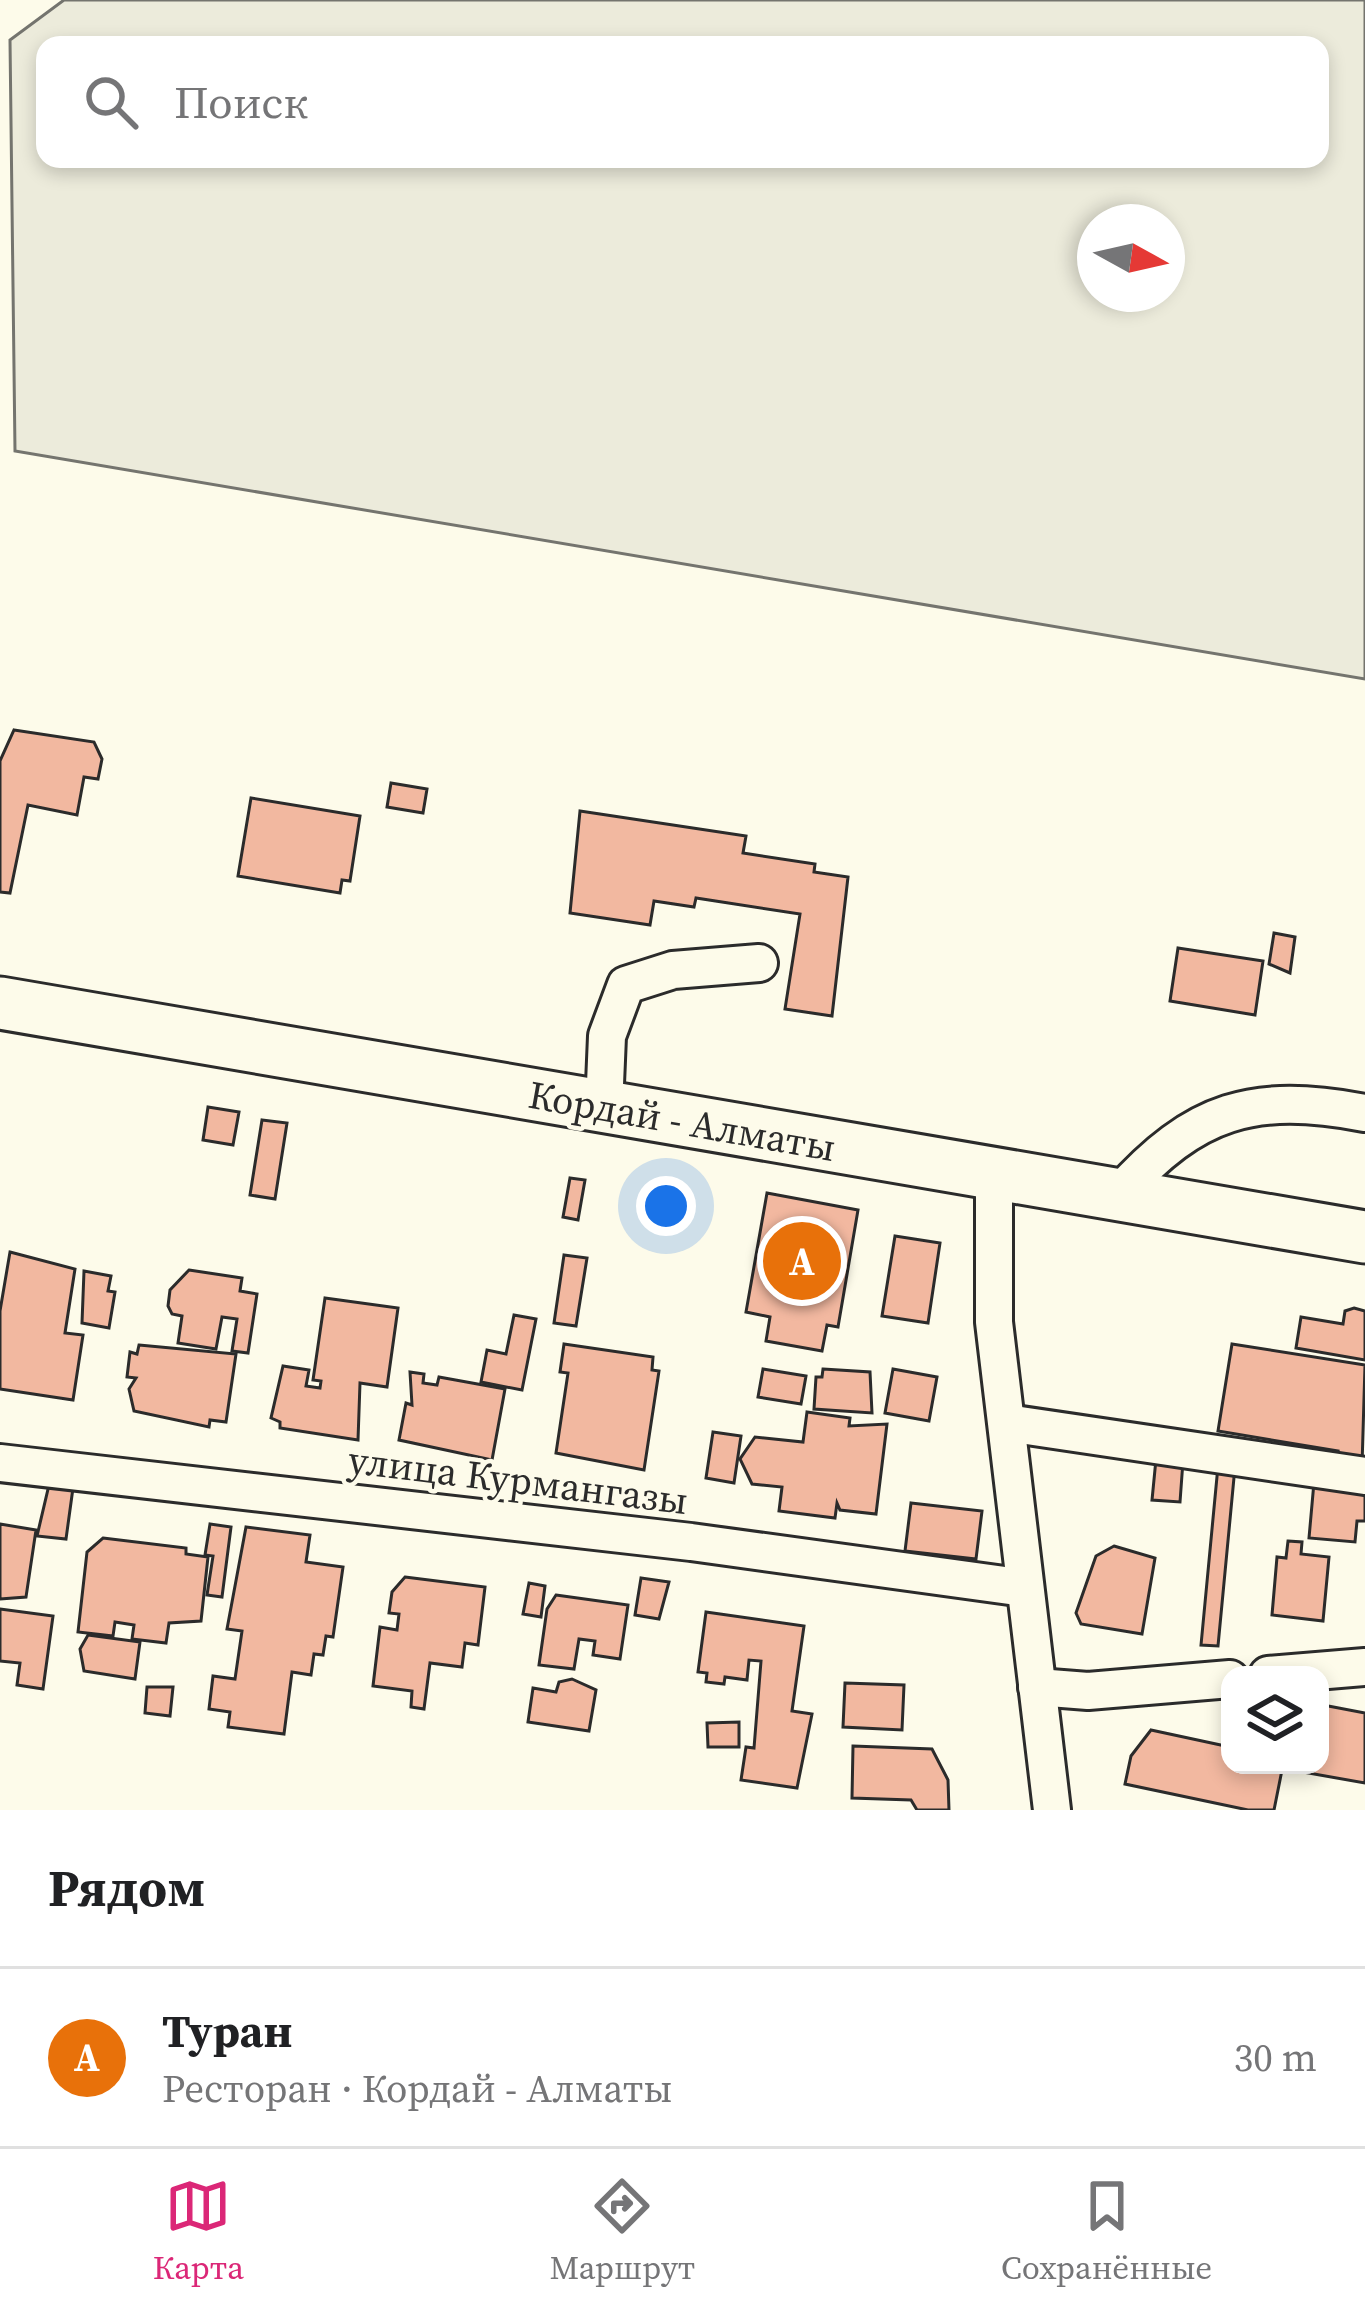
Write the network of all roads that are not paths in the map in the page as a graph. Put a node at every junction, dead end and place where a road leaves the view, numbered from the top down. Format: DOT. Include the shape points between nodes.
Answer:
graph roads {
  1 [pos="759,962"];
  2 [pos="0,1003"];
  3 [pos="604,1108"];
  4 [pos="1365,1113"];
  5 [pos="994,1174"];
  6 [pos="1118,1194"];
  7 [pos="1365,1237"];
  8 [pos="1007,1423"];
  9 [pos="0,1463"];
  10 [pos="1365,1476"];
  11 [pos="1025,1588"];
  12 [pos="1365,1667"];
  13 [pos="1329,1670"];
  14 [pos="1221,1680"];
  15 [pos="1037,1687"];
  16 [pos="1052,1810"];
  1 -- 3 [label="street" via="673,970 626,985 607,1036"];
  2 -- 3 [label="highway, Кордай - Алматы"];
  3 -- 5 [label="highway, Кордай - Алматы"];
  4 -- 6 [label="street" via="1268,1102 1215,1116 1150,1158"];
  5 -- 6 [label="highway, Кордай - Алматы"];
  5 -- 8 [label="street" via="994,1322"];
  6 -- 7 [label="highway, Кордай - Алматы"];
  8 -- 10 [label="street"];
  8 -- 11 [label="street"];
  9 -- 11 [label="street, улица Курмангазы"];
  11 -- 15 [label="street"];
  12 -- 13 [label="street"];
  14 -- 15 [label="street" via="1088,1691"];
  15 -- 16 [label="street"];
}
